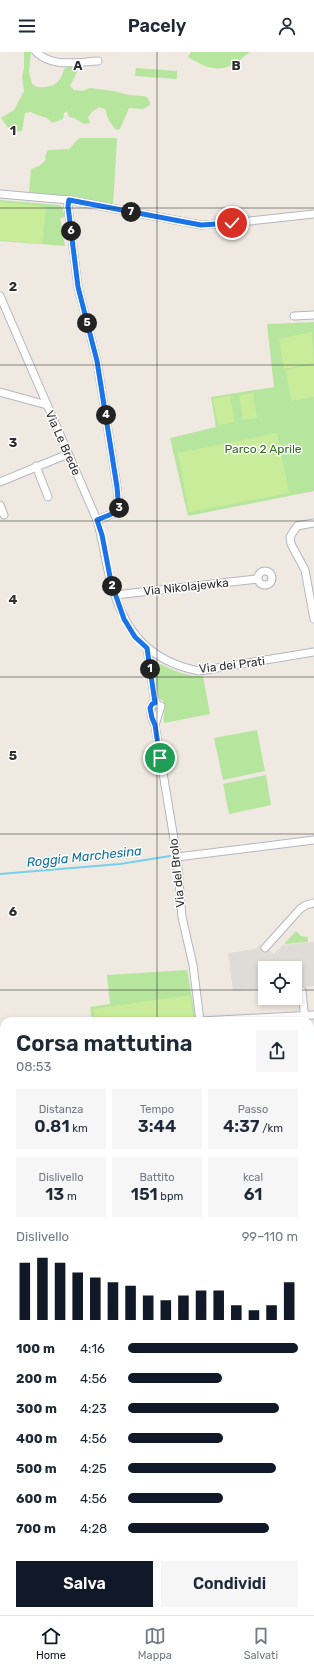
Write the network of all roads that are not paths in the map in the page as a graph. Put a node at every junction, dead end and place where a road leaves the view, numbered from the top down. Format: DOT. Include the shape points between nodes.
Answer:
graph roads {
  1 [pos="36,52"];
  2 [pos="98,60"];
  3 [pos="0,194"];
  4 [pos="69,200"];
  5 [pos="314,214"];
  6 [pos="0,296"];
  7 [pos="294,316"];
  8 [pos="314,316"];
  9 [pos="0,392"];
  10 [pos="47,406"];
  11 [pos="68,454"];
  12 [pos="36,466"];
  13 [pos="0,482"];
  14 [pos="48,498"];
  15 [pos="0,505"];
  16 [pos="4,515"];
  17 [pos="97,520"];
  18 [pos="314,523"];
  19 [pos="258,579"];
  20 [pos="115,594"];
  21 [pos="314,619"];
  22 [pos="147,648"];
  23 [pos="314,652"];
  24 [pos="314,840"];
  25 [pos="176,857"];
  26 [pos="314,903"];
  27 [pos="265,948"];
  28 [pos="302,991"];
  29 [pos="200,1017"];
  30 [pos="304,1017"];
  1 -- 2 [label="street" via="53,62"];
  3 -- 4 [label="street"];
  4 -- 5 [label="street" via="201,225"];
  4 -- 17 [label="street" via="78,287 97,361 117,487 119,511"];
  6 -- 10 [label="street, Via Le Brede"];
  7 -- 8 [label="street"];
  9 -- 10 [label="street"];
  10 -- 11 [label="street, Via Le Brede"];
  11 -- 12 [label="street"];
  11 -- 17 [label="street, Via Le Brede"];
  12 -- 13 [label="street"];
  12 -- 14 [label="street"];
  15 -- 16 [label="street"];
  17 -- 20 [label="street, Via Le Brede"];
  18 -- 21 [label="street" via="297,526 290,537 305,570"];
  19 -- 20 [label="street, Via Nikolajewka"];
  20 -- 22 [label="street, Via dei Prati" via="129,628"];
  22 -- 23 [label="street, Via dei Prati" via="172,664 199,671"];
  22 -- 25 [label="street, Via del Brolo" via="155,703 161,706 155,725"];
  24 -- 25 [label="street"];
  25 -- 29 [label="street, Via del Brolo" via="182,917 193,965"];
  26 -- 27 [label="street" via="300,909"];
  28 -- 30 [label="street"];
}
